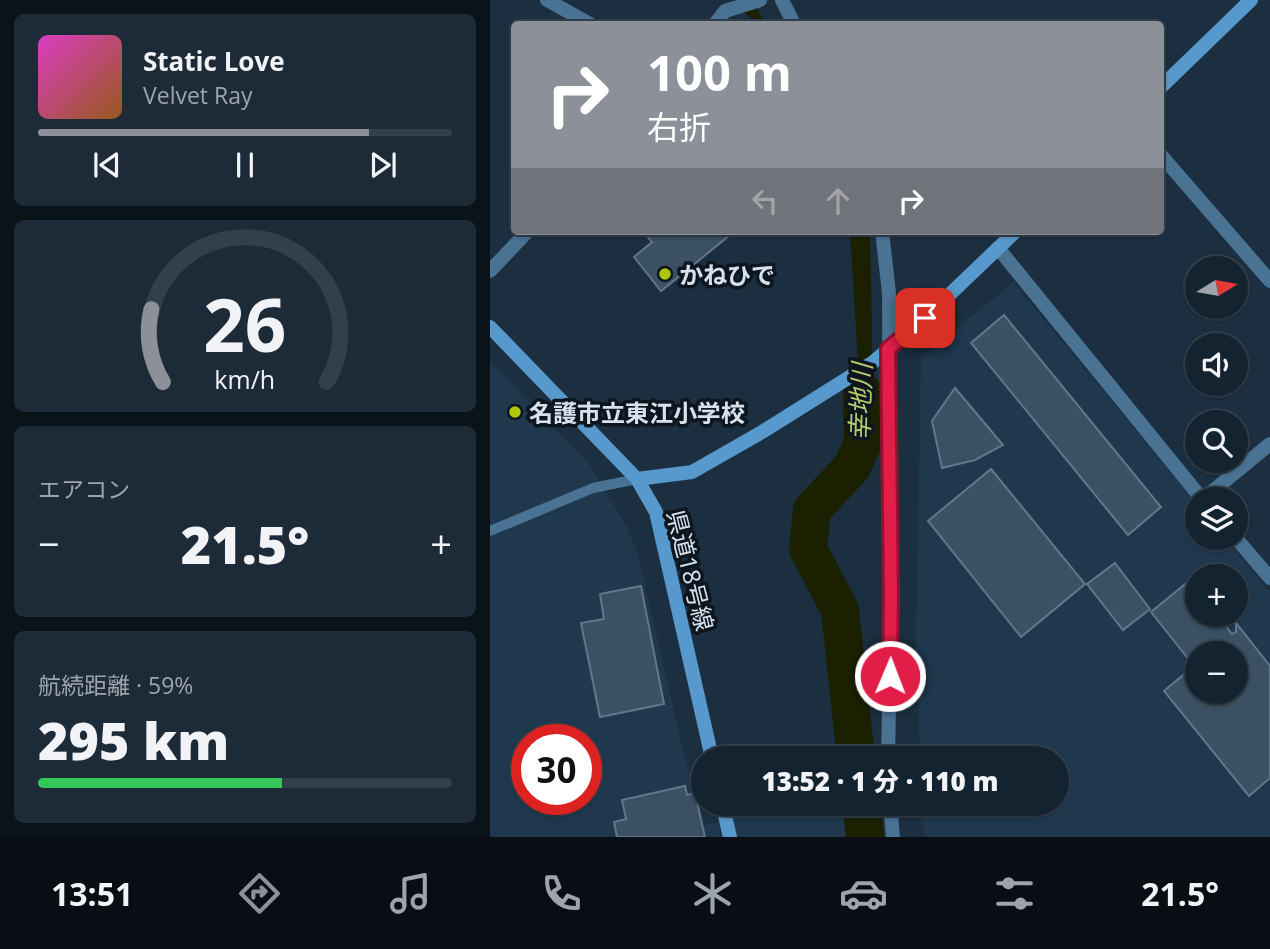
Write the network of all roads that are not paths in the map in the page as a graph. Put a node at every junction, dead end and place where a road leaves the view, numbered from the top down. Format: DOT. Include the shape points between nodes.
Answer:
graph roads {
  1 [pos="547,0"];
  2 [pos="760,0"];
  3 [pos="782,0"];
  4 [pos="1251,0"];
  5 [pos="585,21"];
  6 [pos="717,21"];
  7 [pos="792,21"];
  8 [pos="1164,84"];
  9 [pos="1164,158"];
  10 [pos="524,235"];
  11 [pos="882,235"];
  12 [pos="1012,235"];
  13 [pos="998,248"];
  14 [pos="490,271"];
  15 [pos="1270,281"];
  16 [pos="490,327"];
  17 [pos="888,349"];
  18 [pos="1270,444"];
  19 [pos="637,479"];
  20 [pos="1192,487"];
  21 [pos="1217,487"];
  22 [pos="490,531"];
  23 [pos="1246,550"];
  24 [pos="1270,578"];
  25 [pos="709,746"];
  26 [pos="888,746"];
  27 [pos="725,816"];
  28 [pos="891,816"];
  29 [pos="730,837"];
  30 [pos="893,837"];
  1 -- 5 [label="street"];
  2 -- 6 [label="street" via="725,11"];
  3 -- 7 [label="street"];
  4 -- 8 [label="street"];
  9 -- 15 [label="street"];
  10 -- 14 [label="street"];
  11 -- 17 [label="street" via="889,293"];
  12 -- 13 [label="street"];
  13 -- 17 [label="street"];
  13 -- 20 [label="street"];
  16 -- 19 [label="street, 県道18号線"];
  17 -- 19 [label="street" via="692,472"];
  17 -- 26 [label="street"];
  18 -- 21 [label="street"];
  19 -- 22 [label="lane" via="593,488"];
  19 -- 25 [label="street, 県道18号線" via="662,530"];
  23 -- 24 [label="street"];
  27 -- 29 [label="street"];
  28 -- 30 [label="street"];
}
